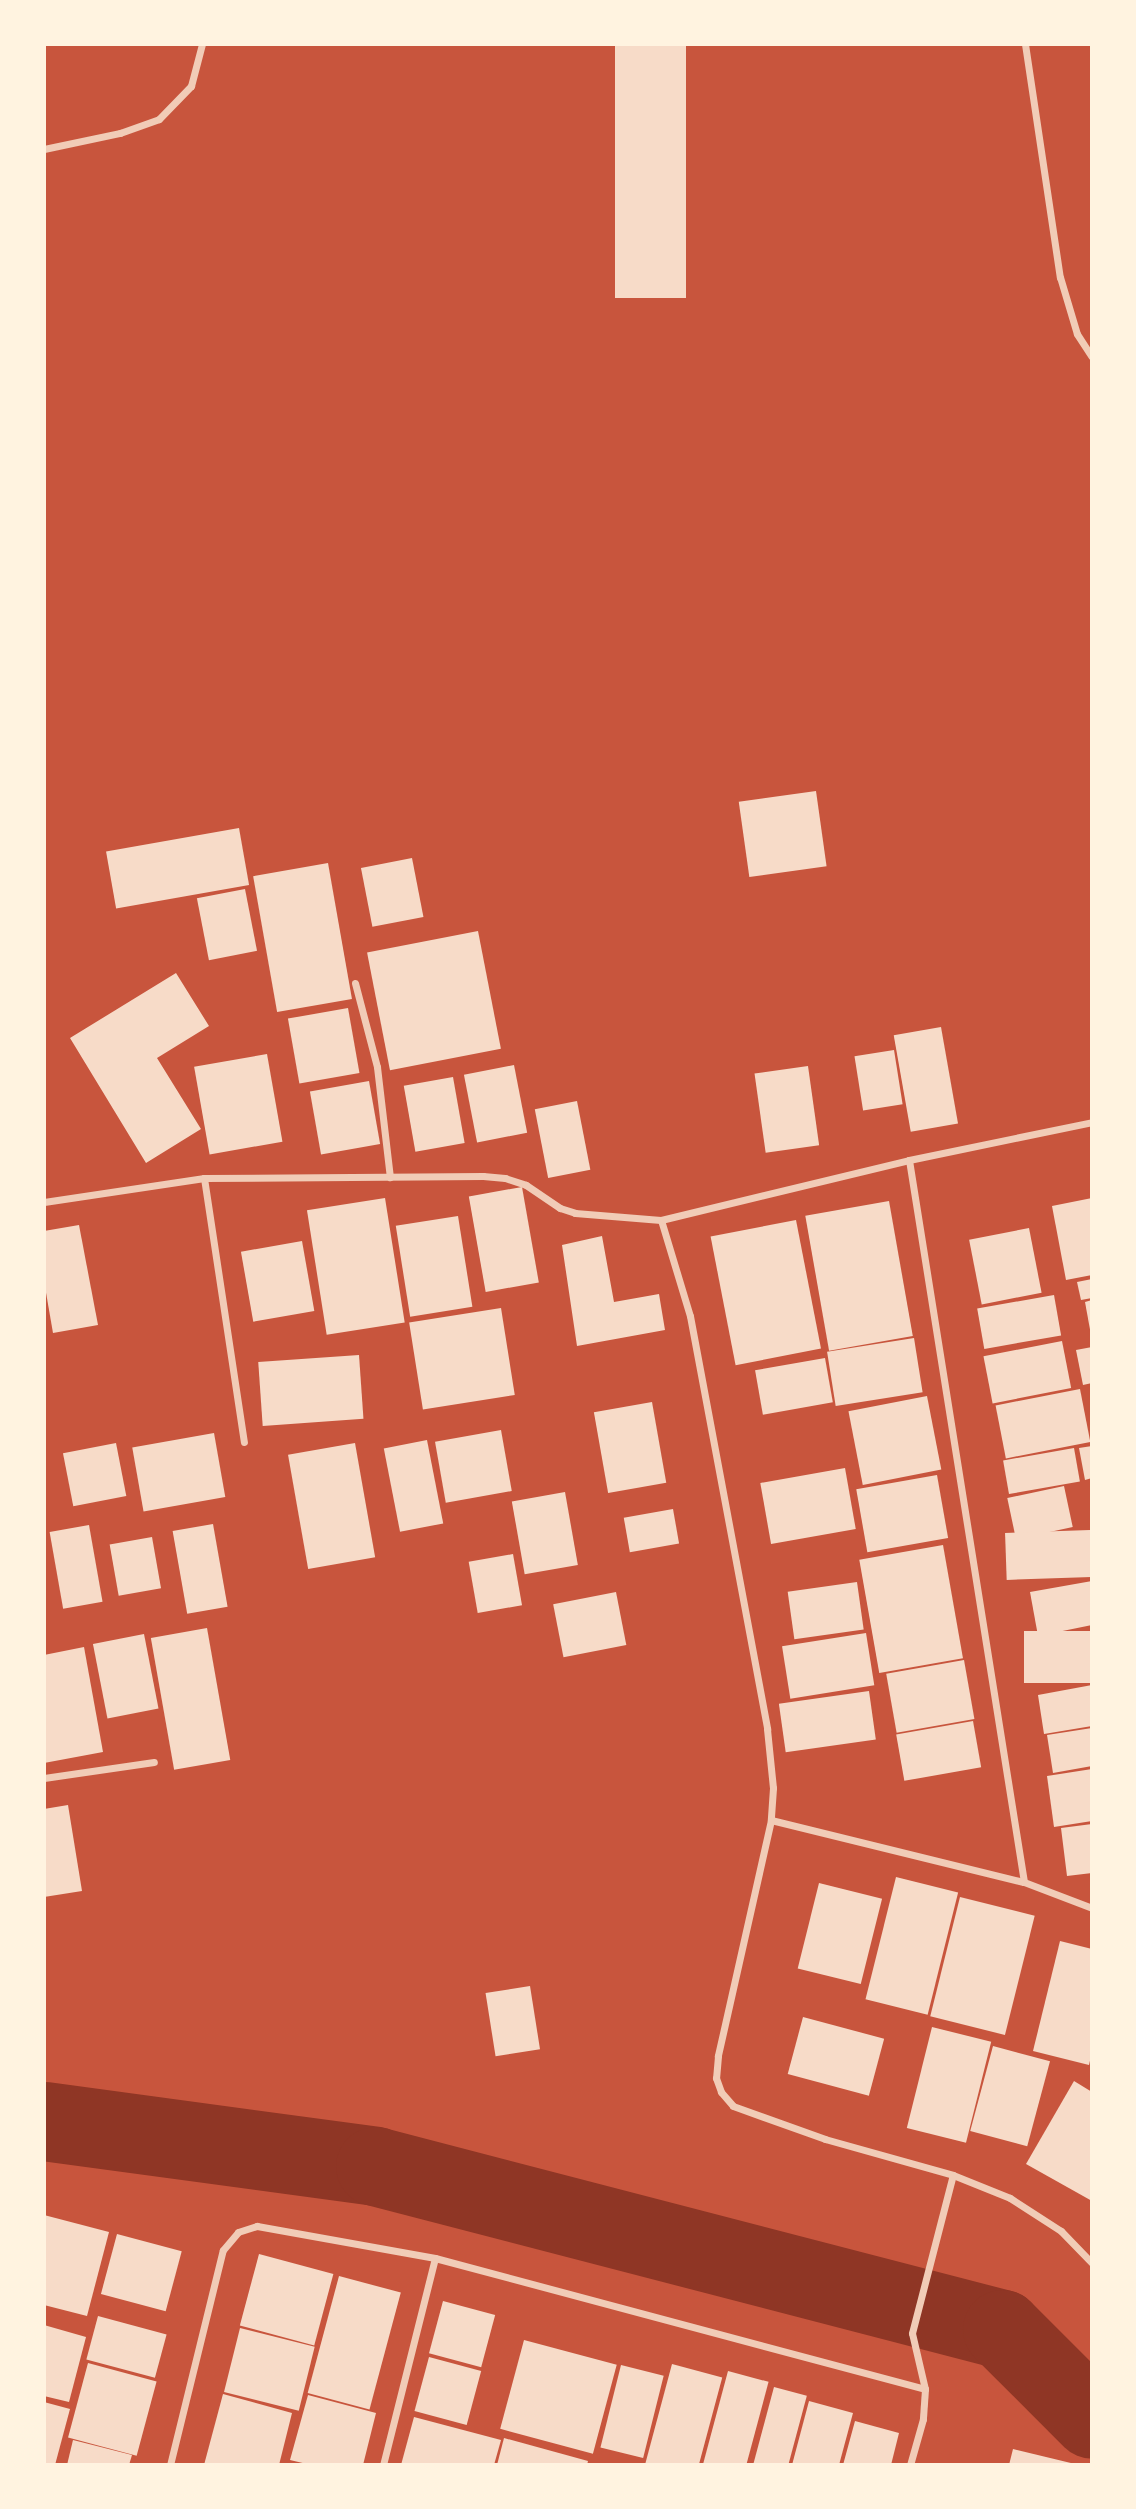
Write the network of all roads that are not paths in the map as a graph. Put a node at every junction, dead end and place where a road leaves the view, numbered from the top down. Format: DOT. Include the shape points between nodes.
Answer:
graph roads {
  1 [pos="202,44"];
  2 [pos="1025,44"];
  3 [pos="44,149"];
  4 [pos="1092,357"];
  5 [pos="355,983"];
  6 [pos="1092,1122"];
  7 [pos="909,1160"];
  8 [pos="390,1177"];
  9 [pos="204,1178"];
  10 [pos="44,1202"];
  11 [pos="661,1220"];
  12 [pos="244,1442"];
  13 [pos="154,1762"];
  14 [pos="44,1778"];
  15 [pos="771,1821"];
  16 [pos="1024,1882"];
  17 [pos="1092,1908"];
  18 [pos="953,2175"];
  19 [pos="435,2258"];
  20 [pos="1092,2263"];
  21 [pos="925,2389"];
  22 [pos="170,2465"];
  23 [pos="383,2465"];
  24 [pos="910,2465"];
  1 -- 3 [label="street" via="191,86 159,119 120,133"];
  2 -- 4 [label="street" via="1060,277 1077,334"];
  5 -- 8 [label="street" via="377,1067"];
  6 -- 7 [label="street"];
  7 -- 11 [label="street"];
  7 -- 16 [label="street"];
  8 -- 9 [label="street"];
  8 -- 11 [label="street" via="505,1178 575,1213"];
  9 -- 10 [label="street"];
  9 -- 12 [label="street"];
  11 -- 15 [label="street" via="690,1316 767,1729"];
  13 -- 14 [label="street"];
  15 -- 16 [label="street"];
  15 -- 18 [label="street" via="718,2056 716,2078 721,2092 733,2106 825,2139"];
  16 -- 17 [label="street"];
  18 -- 20 [label="street" via="1010,2198 1061,2231"];
  18 -- 21 [label="street" via="912,2333"];
  19 -- 21 [label="street"];
  19 -- 22 [label="street" via="282,2228 257,2226 238,2232 223,2250"];
  19 -- 23 [label="street"];
  21 -- 24 [label="street" via="923,2419"];
}
